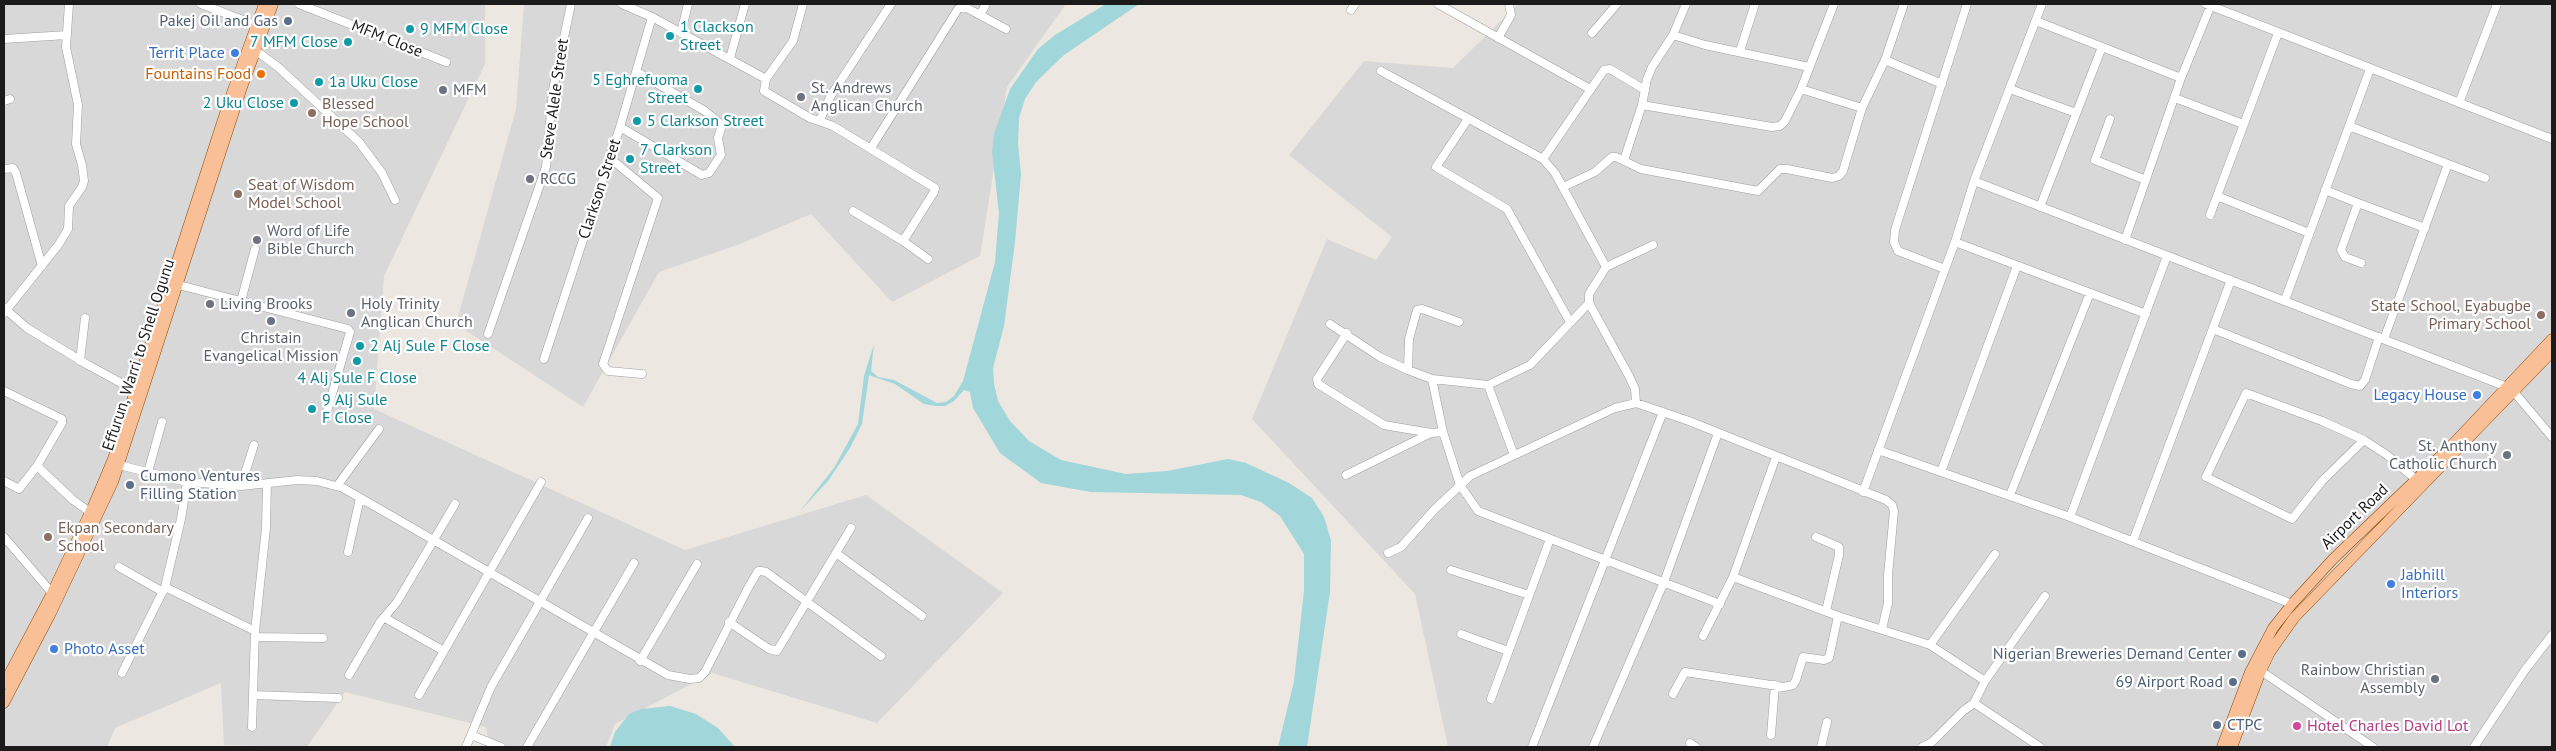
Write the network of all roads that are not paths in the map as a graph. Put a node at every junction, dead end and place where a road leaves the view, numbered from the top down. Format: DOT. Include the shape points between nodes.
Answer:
graph roads {
  1 [pos="69,4"];
  2 [pos="201,4"];
  3 [pos="264,4"];
  4 [pos="273,4"];
  5 [pos="300,4"];
  6 [pos="571,4"];
  7 [pos="688,4"];
  8 [pos="745,4"];
  9 [pos="803,4"];
  10 [pos="891,4"];
  11 [pos="986,4"];
  12 [pos="1438,4"];
  13 [pos="1509,4"];
  14 [pos="1617,4"];
  15 [pos="1686,4"];
  16 [pos="1755,4"];
  17 [pos="1834,4"];
  18 [pos="1904,4"];
  19 [pos="1967,4"];
  20 [pos="2042,4"];
  21 [pos="2497,4"];
  22 [pos="626,5"];
  23 [pos="2209,5"];
  24 [pos="2228,8"];
  25 [pos="980,16"];
  26 [pos="652,17"];
  27 [pos="2036,21"];
  28 [pos="256,25"];
  29 [pos="1006,29"];
  30 [pos="681,32"];
  31 [pos="1592,33"];
  32 [pos="2278,33"];
  33 [pos="67,35"];
  34 [pos="1673,35"];
  35 [pos="1498,38"];
  36 [pos="4,39"];
  37 [pos="2102,47"];
  38 [pos="255,50"];
  39 [pos="1740,51"];
  40 [pos="730,58"];
  41 [pos="1885,60"];
  42 [pos="446,62"];
  43 [pos="1809,67"];
  44 [pos="2370,68"];
  45 [pos="1381,71"];
  46 [pos="637,72"];
  47 [pos="2181,78"];
  48 [pos="766,79"];
  49 [pos="1942,84"];
  50 [pos="1590,89"];
  51 [pos="1801,89"];
  52 [pos="2010,89"];
  53 [pos="1645,90"];
  54 [pos="2175,98"];
  55 [pos="2459,103"];
  56 [pos="1642,105"];
  57 [pos="1862,108"];
  58 [pos="2076,113"];
  59 [pos="2110,119"];
  60 [pos="820,120"];
  61 [pos="1468,120"];
  62 [pos="2243,124"];
  63 [pos="2349,126"];
  64 [pos="620,127"];
  65 [pos="2552,139"];
  66 [pos="871,148"];
  67 [pos="610,158"];
  68 [pos="1543,160"];
  69 [pos="1624,160"];
  70 [pos="2448,164"];
  71 [pos="4,169"];
  72 [pos="2485,178"];
  73 [pos="2146,180"];
  74 [pos="1974,181"];
  75 [pos="1563,187"];
  76 [pos="2325,190"];
  77 [pos="2217,196"];
  78 [pos="395,200"];
  79 [pos="2365,206"];
  80 [pos="2040,207"];
  81 [pos="853,211"];
  82 [pos="2210,215"];
  83 [pos="2425,228"];
  84 [pos="2309,233"];
  85 [pos="2125,240"];
  86 [pos="903,241"];
  87 [pos="1955,242"];
  88 [pos="1653,245"];
  89 [pos="254,249"];
  90 [pos="2167,256"];
  91 [pos="182,258"];
  92 [pos="928,259"];
  93 [pos="2361,263"];
  94 [pos="42,266"];
  95 [pos="2017,266"];
  96 [pos="1606,267"];
  97 [pos="1946,269"];
  98 [pos="2231,280"];
  99 [pos="178,285"];
  100 [pos="2090,293"];
  101 [pos="2285,300"];
  102 [pos="241,301"];
  103 [pos="1588,303"];
  104 [pos="5,310"];
  105 [pos="2146,314"];
  106 [pos="85,318"];
  107 [pos="1459,322"];
  108 [pos="1570,322"];
  109 [pos="1330,324"];
  110 [pos="2213,329"];
  111 [pos="1347,333"];
  112 [pos="488,334"];
  113 [pos="2382,338"];
  114 [pos="2552,338"];
  115 [pos="2552,352"];
  116 [pos="544,359"];
  117 [pos="80,361"];
  118 [pos="1408,370"];
  119 [pos="642,374"];
  120 [pos="1432,379"];
  121 [pos="1488,385"];
  122 [pos="134,390"];
  123 [pos="2510,390"];
  124 [pos="4,391"];
  125 [pos="1636,403"];
  126 [pos="1663,412"];
  127 [pos="326,415"];
  128 [pos="162,422"];
  129 [pos="379,429"];
  130 [pos="1443,432"];
  131 [pos="1431,433"];
  132 [pos="1718,434"];
  133 [pos="2552,437"];
  134 [pos="2364,440"];
  135 [pos="254,445"];
  136 [pos="1878,450"];
  137 [pos="1514,455"];
  138 [pos="1776,457"];
  139 [pos="119,465"];
  140 [pos="37,466"];
  141 [pos="148,472"];
  142 [pos="1942,472"];
  143 [pos="1346,475"];
  144 [pos="2422,479"];
  145 [pos="4,480"];
  146 [pos="187,482"];
  147 [pos="541,482"];
  148 [pos="267,484"];
  149 [pos="1460,485"];
  150 [pos="241,486"];
  151 [pos="337,486"];
  152 [pos="1863,492"];
  153 [pos="2010,495"];
  154 [pos="360,498"];
  155 [pos="455,504"];
  156 [pos="90,512"];
  157 [pos="2070,517"];
  158 [pos="588,518"];
  159 [pos="851,528"];
  160 [pos="1816,536"];
  161 [pos="4,537"];
  162 [pos="1550,539"];
  163 [pos="433,540"];
  164 [pos="2133,541"];
  165 [pos="348,552"];
  166 [pos="836,553"];
  167 [pos="1388,553"];
  168 [pos="1995,554"];
  169 [pos="1606,560"];
  170 [pos="634,563"];
  171 [pos="697,564"];
  172 [pos="119,567"];
  173 [pos="1451,570"];
  174 [pos="490,573"];
  175 [pos="1733,577"];
  176 [pos="1664,582"];
  177 [pos="164,589"];
  178 [pos="52,593"];
  179 [pos="1529,595"];
  180 [pos="2045,596"];
  181 [pos="808,602"];
  182 [pos="541,603"];
  183 [pos="1720,604"];
  184 [pos="2292,604"];
  185 [pos="1826,612"];
  186 [pos="922,616"];
  187 [pos="1838,616"];
  188 [pos="385,618"];
  189 [pos="730,622"];
  190 [pos="1882,630"];
  191 [pos="255,634"];
  192 [pos="592,634"];
  193 [pos="1461,634"];
  194 [pos="2552,635"];
  195 [pos="1703,636"];
  196 [pos="323,638"];
  197 [pos="1930,645"];
  198 [pos="444,651"];
  199 [pos="1508,651"];
  200 [pos="881,656"];
  201 [pos="640,661"];
  202 [pos="2261,671"];
  203 [pos="122,673"];
  204 [pos="349,675"];
  205 [pos="1985,682"];
  206 [pos="4,684"];
  207 [pos="1775,685"];
  208 [pos="1673,694"];
  209 [pos="253,695"];
  210 [pos="419,695"];
  211 [pos="338,698"];
  212 [pos="1491,699"];
  213 [pos="4,703"];
  214 [pos="1974,704"];
  215 [pos="1827,722"];
  216 [pos="252,727"];
  217 [pos="471,735"];
  218 [pos="1771,735"];
  219 [pos="466,747"];
  220 [pos="501,747"];
  221 [pos="527,747"];
  222 [pos="1532,747"];
  223 [pos="1594,747"];
  224 [pos="1820,747"];
  225 [pos="1922,747"];
  226 [pos="2040,747"];
  227 [pos="2222,747"];
  228 [pos="2232,747"];
  229 [pos="2373,747"];
  230 [pos="2474,747"];
  1 -- 33 [label="street"];
  2 -- 28 [label="street"];
  3 -- 28 [label="main road, Effurun, Warri to Shell Ogunu"];
  4 -- 38 [label="main road, Effurun, Warri to Shell Ogunu"];
  5 -- 42 [label="street, MFM Close"];
  6 -- 112 [label="street, Steve Alele Street" via="553,90 546,167"];
  7 -- 30 [label="street"];
  8 -- 40 [label="street"];
  9 -- 48 [label="street" via="793,41"];
  10 -- 60 [label="street" via="830,97"];
  11 -- 25 [label="street"];
  12 -- 35 [label="street"];
  13 -- 35 [label="street" via="1511,15"];
  14 -- 31 [label="street"];
  15 -- 34 [label="street"];
  16 -- 39 [label="street"];
  17 -- 43 [label="street"];
  18 -- 41 [label="street"];
  19 -- 49 [label="street"];
  20 -- 27 [label="street"];
  21 -- 55 [label="street"];
  22 -- 26 [label="street"];
  23 -- 24 [label="street"];
  23 -- 47 [label="street"];
  24 -- 32 [label="street"];
  25 -- 29 [label="street"];
  25 -- 66 [label="street" via="964,7 958,9"];
  26 -- 30 [label="street"];
  26 -- 46 [label="street, Clarkson Street"];
  27 -- 37 [label="street"];
  27 -- 52 [label="street"];
  28 -- 91 [label="main road, Effurun, Warri to Shell Ogunu"];
  30 -- 40 [label="street"];
  32 -- 44 [label="street"];
  32 -- 62 [label="street"];
  33 -- 36 [label="street"];
  33 -- 94 [label="street" via="66,47 78,105 76,144 84,181 69,206 68,228"];
  34 -- 39 [label="street"];
  34 -- 53 [label="street" via="1652,67"];
  35 -- 50 [label="street"];
  37 -- 47 [label="street"];
  37 -- 58 [label="street"];
  38 -- 78 [label="street" via="278,67 359,142 382,173"];
  38 -- 91 [label="main road, Effurun, Warri to Shell Ogunu"];
  39 -- 43 [label="street"];
  40 -- 48 [label="street"];
  41 -- 49 [label="street"];
  41 -- 57 [label="street"];
  43 -- 51 [label="street"];
  44 -- 55 [label="street"];
  44 -- 63 [label="street"];
  45 -- 61 [label="street"];
  46 -- 64 [label="street, Clarkson Street"];
  46 -- 64 [label="street" via="705,111 722,125 718,138 721,155 709,173 702,175"];
  47 -- 54 [label="street"];
  48 -- 60 [label="street" via="764,91 768,95 810,118"];
  49 -- 97 [label="street" via="1895,230 1894,242 1898,251"];
  50 -- 53 [label="street" via="1604,70 1610,69"];
  50 -- 68 [label="street"];
  51 -- 56 [label="street" via="1785,121 1772,127"];
  51 -- 57 [label="street"];
  52 -- 58 [label="street"];
  52 -- 74 [label="street"];
  53 -- 56 [label="street"];
  54 -- 62 [label="street"];
  54 -- 73 [label="street"];
  55 -- 65 [label="street"];
  56 -- 69 [label="street"];
  57 -- 69 [label="street" via="1843,171 1832,178 1780,169 1758,191 1641,169"];
  58 -- 80 [label="street"];
  59 -- 73 [label="street" via="2095,160"];
  60 -- 66 [label="street"];
  61 -- 68 [label="street"];
  61 -- 108 [label="street" via="1436,167 1507,210"];
  62 -- 77 [label="street"];
  63 -- 70 [label="street"];
  63 -- 76 [label="street"];
  64 -- 67 [label="street, Clarkson Street"];
  66 -- 86 [label="street" via="935,188"];
  67 -- 116 [label="street, Clarkson Street"];
  67 -- 119 [label="street" via="658,198 603,364 608,371"];
  68 -- 75 [label="street"];
  69 -- 75 [label="street" via="1612,157 1594,172"];
  70 -- 72 [label="street"];
  70 -- 83 [label="street"];
  71 -- 94 [label="street" via="13,168 16,173"];
  73 -- 85 [label="street"];
  74 -- 80 [label="street"];
  74 -- 87 [label="street"];
  75 -- 96 [label="street"];
  76 -- 79 [label="street"];
  76 -- 84 [label="street"];
  77 -- 82 [label="street"];
  77 -- 84 [label="street"];
  79 -- 83 [label="street"];
  79 -- 93 [label="street" via="2358,203 2341,250 2345,257"];
  80 -- 85 [label="street"];
  81 -- 86 [label="street"];
  83 -- 113 [label="street"];
  84 -- 101 [label="street"];
  85 -- 90 [label="street"];
  86 -- 92 [label="street"];
  87 -- 95 [label="street"];
  87 -- 97 [label="street"];
  88 -- 96 [label="street"];
  89 -- 102 [label="street"];
  90 -- 98 [label="street"];
  90 -- 105 [label="street"];
  91 -- 99 [label="main road, Effurun, Warri to Shell Ogunu"];
  91 -- 122 [label="main road, Effurun, Warri to Shell Ogunu"];
  94 -- 104 [label="street"];
  95 -- 100 [label="street"];
  95 -- 142 [label="street"];
  96 -- 103 [label="street" via="1588,294"];
  97 -- 136 [label="street"];
  98 -- 101 [label="street"];
  98 -- 110 [label="street"];
  99 -- 102 [label="street"];
  99 -- 139 [label="main road, Effurun, Warri to Shell Ogunu"];
  100 -- 105 [label="street"];
  100 -- 153 [label="street"];
  101 -- 113 [label="street"];
  102 -- 127 [label="street" via="348,329 350,332"];
  103 -- 108 [label="street"];
  103 -- 125 [label="street" via="1629,376 1635,389"];
  104 -- 117 [label="street" via="27,328"];
  105 -- 157 [label="street"];
  106 -- 117 [label="street"];
  107 -- 118 [label="street" via="1417,310 1409,339"];
  108 -- 121 [label="street" via="1530,365"];
  109 -- 111 [label="street"];
  110 -- 113 [label="street" via="2360,386"];
  110 -- 164 [label="street"];
  111 -- 118 [label="street" via="1380,356"];
  111 -- 131 [label="street" via="1317,379 1318,384 1384,425"];
  113 -- 123 [label="street"];
  114 -- 123 [label="main road, Airport Road"];
  115 -- 123 [label="main road, Airport Road"];
  117 -- 122 [label="street"];
  118 -- 120 [label="street"];
  120 -- 121 [label="street"];
  120 -- 130 [label="street"];
  121 -- 137 [label="street"];
  122 -- 156 [label="main road, Effurun, Warri to Shell Ogunu" via="112,459"];
  123 -- 133 [label="street"];
  123 -- 144 [label="main road, Airport Road"];
  124 -- 140 [label="street" via="62,419"];
  125 -- 126 [label="street"];
  125 -- 137 [label="street" via="1616,408"];
  126 -- 132 [label="street"];
  126 -- 169 [label="street"];
  128 -- 141 [label="street"];
  129 -- 151 [label="street"];
  130 -- 131 [label="street"];
  130 -- 149 [label="street"];
  131 -- 143 [label="street"];
  132 -- 138 [label="street"];
  132 -- 176 [label="street"];
  134 -- 134 [label="street" via="2246,393 2206,477 2292,519 2322,481"];
  134 -- 144 [label="street"];
  135 -- 150 [label="street"];
  136 -- 142 [label="street"];
  136 -- 152 [label="street"];
  137 -- 149 [label="street" via="1470,476"];
  138 -- 152 [label="street"];
  138 -- 175 [label="street"];
  139 -- 141 [label="street"];
  139 -- 213 [label="main road, Effurun, Warri to Shell Ogunu" via="50,615"];
  140 -- 145 [label="street" via="19,490"];
  140 -- 156 [label="street"];
  141 -- 146 [label="street"];
  142 -- 153 [label="street"];
  144 -- 184 [label="main road, Airport Road" via="2333,559"];
  144 -- 202 [label="main road, Airport Road" via="2294,618"];
  146 -- 150 [label="street"];
  146 -- 177 [label="street"];
  147 -- 174 [label="street"];
  148 -- 150 [label="street"];
  148 -- 151 [label="street" via="317,481"];
  148 -- 191 [label="street" via="266,528"];
  149 -- 162 [label="street" via="1478,510"];
  149 -- 167 [label="street" via="1401,547"];
  151 -- 154 [label="street"];
  152 -- 190 [label="street" via="1886,500 1894,511 1888,603"];
  153 -- 157 [label="street"];
  154 -- 163 [label="street"];
  154 -- 165 [label="street"];
  155 -- 163 [label="street"];
  156 -- 178 [label="main road, Effurun, Warri to Shell Ogunu"];
  157 -- 164 [label="street"];
  158 -- 182 [label="street"];
  159 -- 166 [label="street"];
  160 -- 185 [label="street" via="1839,547"];
  161 -- 178 [label="street"];
  162 -- 169 [label="street"];
  162 -- 179 [label="street"];
  163 -- 174 [label="street"];
  163 -- 188 [label="street"];
  164 -- 184 [label="street"];
  166 -- 181 [label="street"];
  166 -- 186 [label="street"];
  168 -- 197 [label="street"];
  169 -- 176 [label="street"];
  169 -- 222 [label="street"];
  170 -- 192 [label="street"];
  171 -- 201 [label="street"];
  172 -- 177 [label="street"];
  173 -- 179 [label="street"];
  174 -- 182 [label="street"];
  174 -- 198 [label="street"];
  175 -- 183 [label="street"];
  175 -- 185 [label="street"];
  176 -- 183 [label="street"];
  176 -- 223 [label="street"];
  177 -- 191 [label="street"];
  177 -- 203 [label="street"];
  178 -- 206 [label="main road, Effurun, Warri to Shell Ogunu"];
  179 -- 199 [label="street"];
  180 -- 205 [label="street"];
  181 -- 189 [label="street" via="775,652"];
  181 -- 189 [label="street" via="766,572 758,572"];
  181 -- 200 [label="street"];
  182 -- 192 [label="street"];
  182 -- 217 [label="street" via="491,687"];
  183 -- 195 [label="street"];
  184 -- 227 [label="main road, Airport Road" via="2273,628 2250,672"];
  185 -- 187 [label="street"];
  187 -- 190 [label="street"];
  187 -- 207 [label="street" via="1829,658 1803,656 1793,685"];
  188 -- 198 [label="street"];
  188 -- 204 [label="street"];
  189 -- 201 [label="street" via="699,678 668,675"];
  190 -- 197 [label="street"];
  191 -- 196 [label="street"];
  191 -- 209 [label="street"];
  192 -- 201 [label="street"];
  192 -- 221 [label="street"];
  193 -- 199 [label="street"];
  194 -- 230 [label="street"];
  197 -- 205 [label="street"];
  198 -- 210 [label="street"];
  199 -- 212 [label="street"];
  202 -- 228 [label="main road, Airport Road"];
  202 -- 229 [label="street"];
  205 -- 214 [label="street"];
  207 -- 208 [label="street" via="1685,672"];
  207 -- 218 [label="street"];
  209 -- 211 [label="street"];
  209 -- 216 [label="street"];
  214 -- 225 [label="street" via="1932,742"];
  214 -- 226 [label="street"];
  215 -- 224 [label="street"];
  217 -- 219 [label="street"];
  217 -- 220 [label="street"];
}
